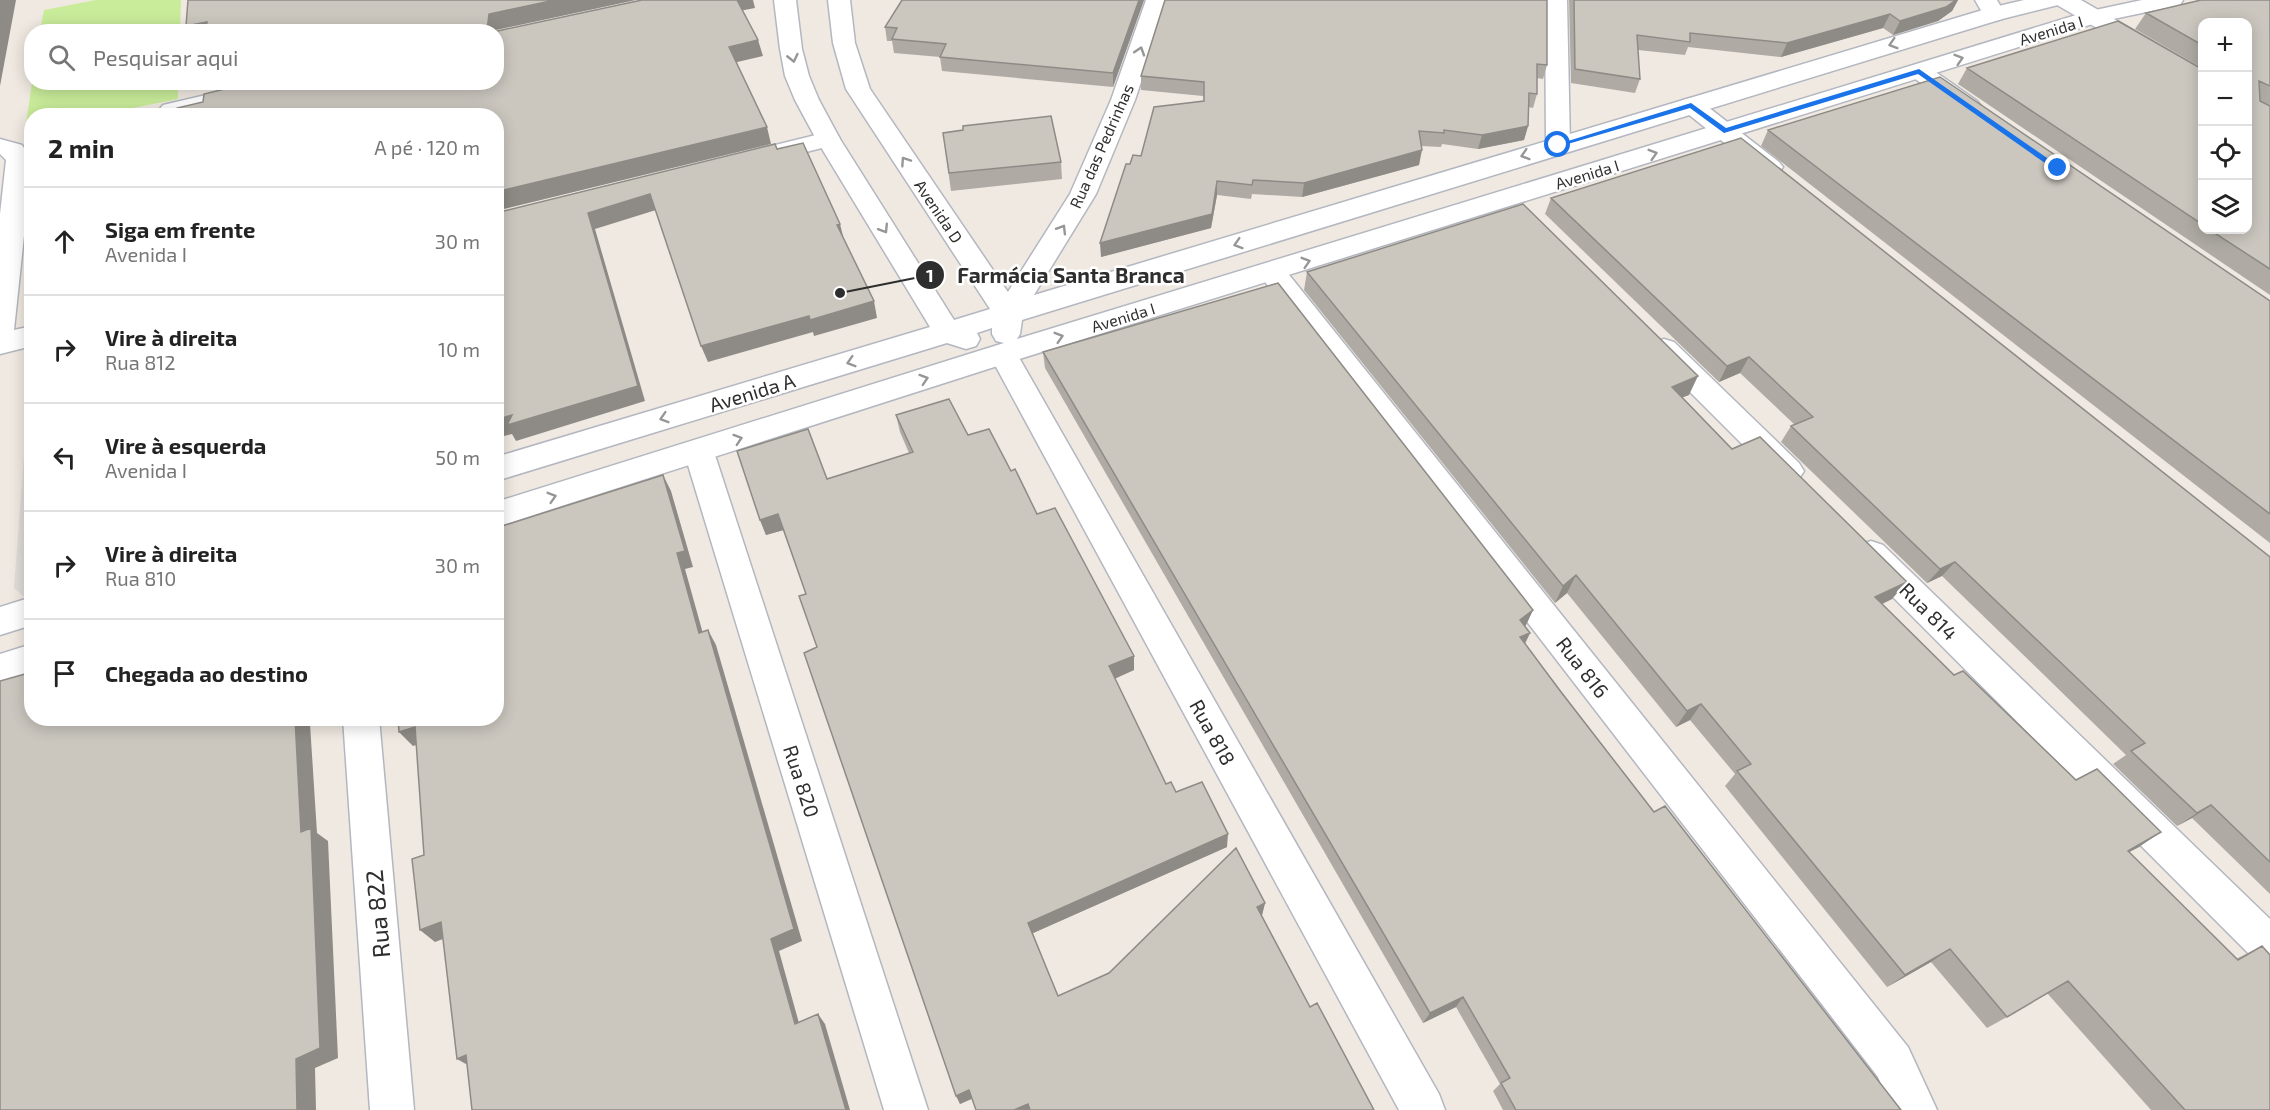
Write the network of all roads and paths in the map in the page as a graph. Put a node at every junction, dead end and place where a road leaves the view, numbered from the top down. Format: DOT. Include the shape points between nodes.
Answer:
graph roads {
  1 [pos="785,0"];
  2 [pos="839,0"];
  3 [pos="1157,0"];
  4 [pos="1556,0"];
  5 [pos="2050,0"];
  6 [pos="2066,0"];
  7 [pos="2172,0"];
  8 [pos="1990,7"];
  9 [pos="2094,17"];
  10 [pos="1919,71"];
  11 [pos="2198,77"];
  12 [pos="261,90"];
  13 [pos="1691,105"];
  14 [pos="186,108"];
  15 [pos="1993,123"];
  16 [pos="1724,131"];
  17 [pos="828,139"];
  18 [pos="1558,145"];
  19 [pos="0,146"];
  20 [pos="736,161"];
  21 [pos="1789,183"];
  22 [pos="1511,198"];
  23 [pos="1537,224"];
  24 [pos="1272,272"];
  25 [pos="1008,314"];
  26 [pos="1639,324"];
  27 [pos="0,331"];
  28 [pos="947,332"];
  29 [pos="24,338"];
  30 [pos="0,344"];
  31 [pos="1003,354"];
  32 [pos="699,452"];
  33 [pos="504,467"];
  34 [pos="1810,493"];
  35 [pos="504,513"];
  36 [pos="1852,535"];
  37 [pos="24,614"];
  38 [pos="0,621"];
  39 [pos="24,662"];
  40 [pos="0,669"];
  41 [pos="362,726"];
  42 [pos="2270,947"];
  43 [pos="392,1110"];
  44 [pos="906,1110"];
  45 [pos="1423,1110"];
  46 [pos="1915,1110"];
  1 -- 17 [label="street, one-way" via="797,76"];
  25 -- 2 [label="street, Avenida D, one-way" via="858,89 843,43"];
  25 -- 3 [label="street, Rua das Pedrinhas, one-way" via="1083,194 1124,100"];
  4 -- 18 [label="street"];
  5 -- 8 [label="street, Avenida I"];
  6 -- 9 [label="street"];
  7 -- 9 [label="street, Avenida I"];
  8 -- 13 [label="street, Avenida I, one-way"];
  10 -- 9 [label="street, Avenida I, one-way"];
  9 -- 11 [label="street"];
  10 -- 15 [label="street"];
  10 -- 16 [label="street, Avenida I"];
  12 -- 14 [label="street"];
  13 -- 16 [label="street"];
  13 -- 18 [label="street, Avenida I"];
  16 -- 21 [label="street"];
  22 -- 16 [label="street, Avenida I, one-way"];
  17 -- 20 [label="street"];
  17 -- 28 [label="street, one-way"];
  18 -- 25 [label="street, Avenida I, one-way"];
  19 -- 27 [label="street" via="13,150 19,159"];
  22 -- 23 [label="street"];
  24 -- 22 [label="street, Avenida I, one-way"];
  31 -- 24 [label="street, Avenida I, one-way"];
  24 -- 46 [label="street, Rua 816" via="1893,1062"];
  25 -- 28 [label="street, Avenida A"];
  25 -- 31 [label="street"];
  26 -- 34 [label="street"];
  28 -- 31 [label="street"];
  28 -- 33 [label="street, Avenida A, one-way"];
  29 -- 30 [label="street"];
  32 -- 31 [label="street, Avenida A, one-way"];
  31 -- 45 [label="street, Rua 818"];
  35 -- 32 [label="street, Avenida A, one-way"];
  32 -- 44 [label="street, Rua 820"];
  36 -- 42 [label="street, Rua 814"];
  37 -- 38 [label="street"];
  39 -- 40 [label="street"];
  41 -- 43 [label="street, Rua 822"];
}
